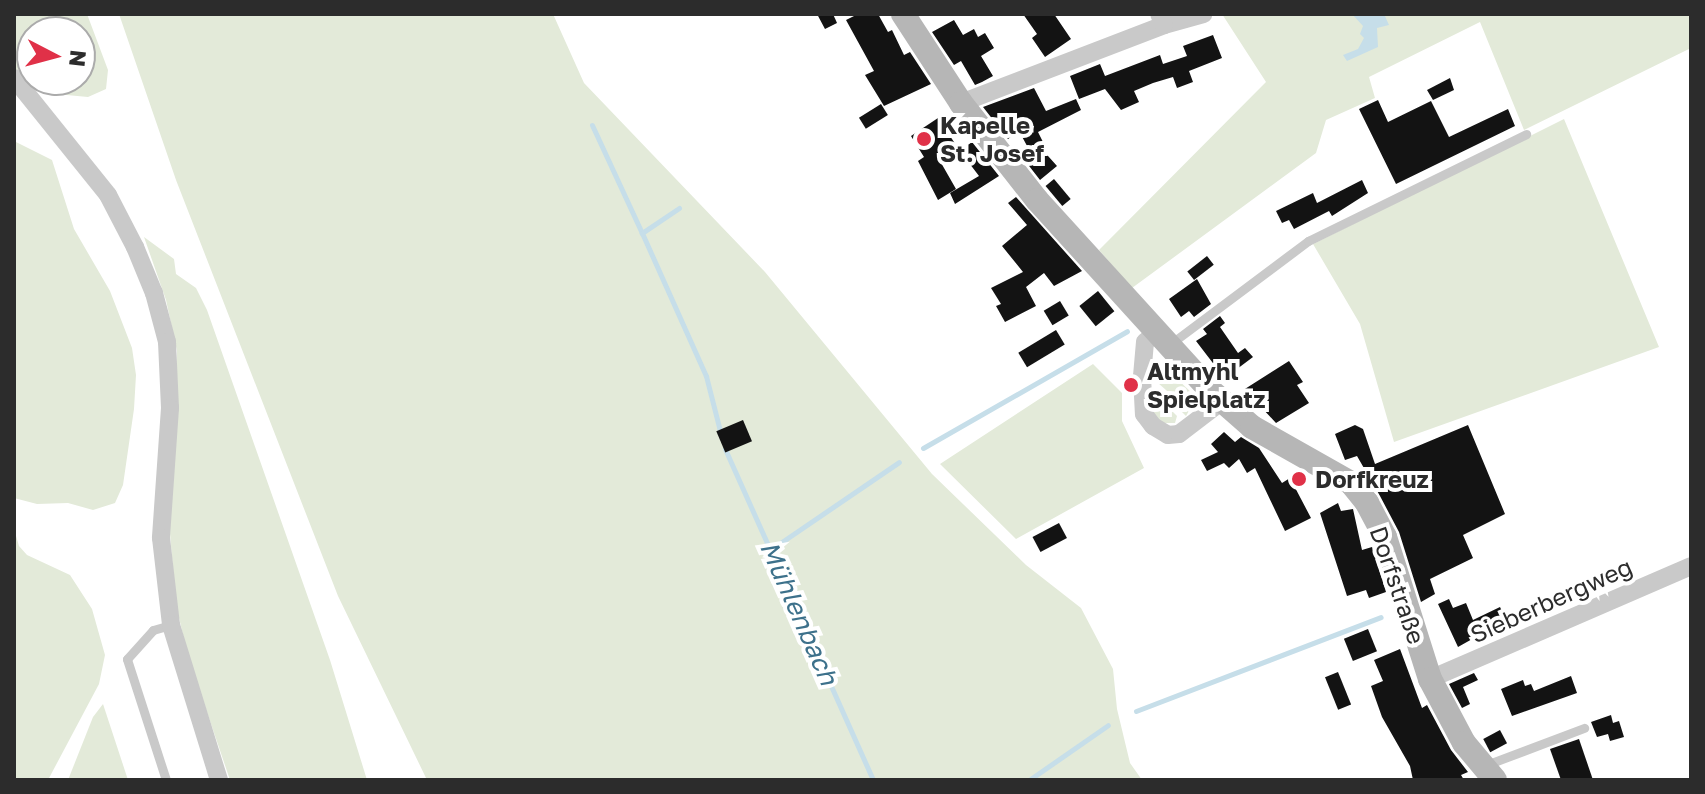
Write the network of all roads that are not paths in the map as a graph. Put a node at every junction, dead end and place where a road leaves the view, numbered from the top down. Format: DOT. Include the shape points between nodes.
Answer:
graph roads {
  1 [pos="903,14"];
  2 [pos="1204,14"];
  3 [pos="1161,19"];
  4 [pos="14,78"];
  5 [pos="961,103"];
  6 [pos="1526,134"];
  7 [pos="1163,338"];
  8 [pos="1221,402"];
  9 [pos="1691,566"];
  10 [pos="171,625"];
  11 [pos="1430,679"];
  12 [pos="1584,728"];
  13 [pos="1489,773"];
  14 [pos="166,780"];
  15 [pos="219,780"];
  1 -- 5 [label="main road, Dorfstraße"];
  2 -- 3 [label="street"];
  3 -- 5 [label="street"];
  4 -- 10 [label="street" via="108,195 154,293 167,342 170,408 161,538"];
  5 -- 7 [label="main road, Dorfstraße" via="1037,200"];
  6 -- 7 [label="lane" via="1308,241"];
  7 -- 8 [label="main road, Dorfstraße"];
  7 -- 8 [label="street" via="1145,342 1144,414 1153,426 1168,435 1179,434"];
  8 -- 11 [label="main road, Dorfstraße" via="1252,427 1351,483 1367,503 1385,537"];
  9 -- 11 [label="street, Sieberbergweg"];
  10 -- 14 [label="lane" via="153,630 127,659"];
  10 -- 15 [label="street"];
  11 -- 13 [label="main road, Dorfstraße" via="1464,743"];
  12 -- 13 [label="lane"];
}
